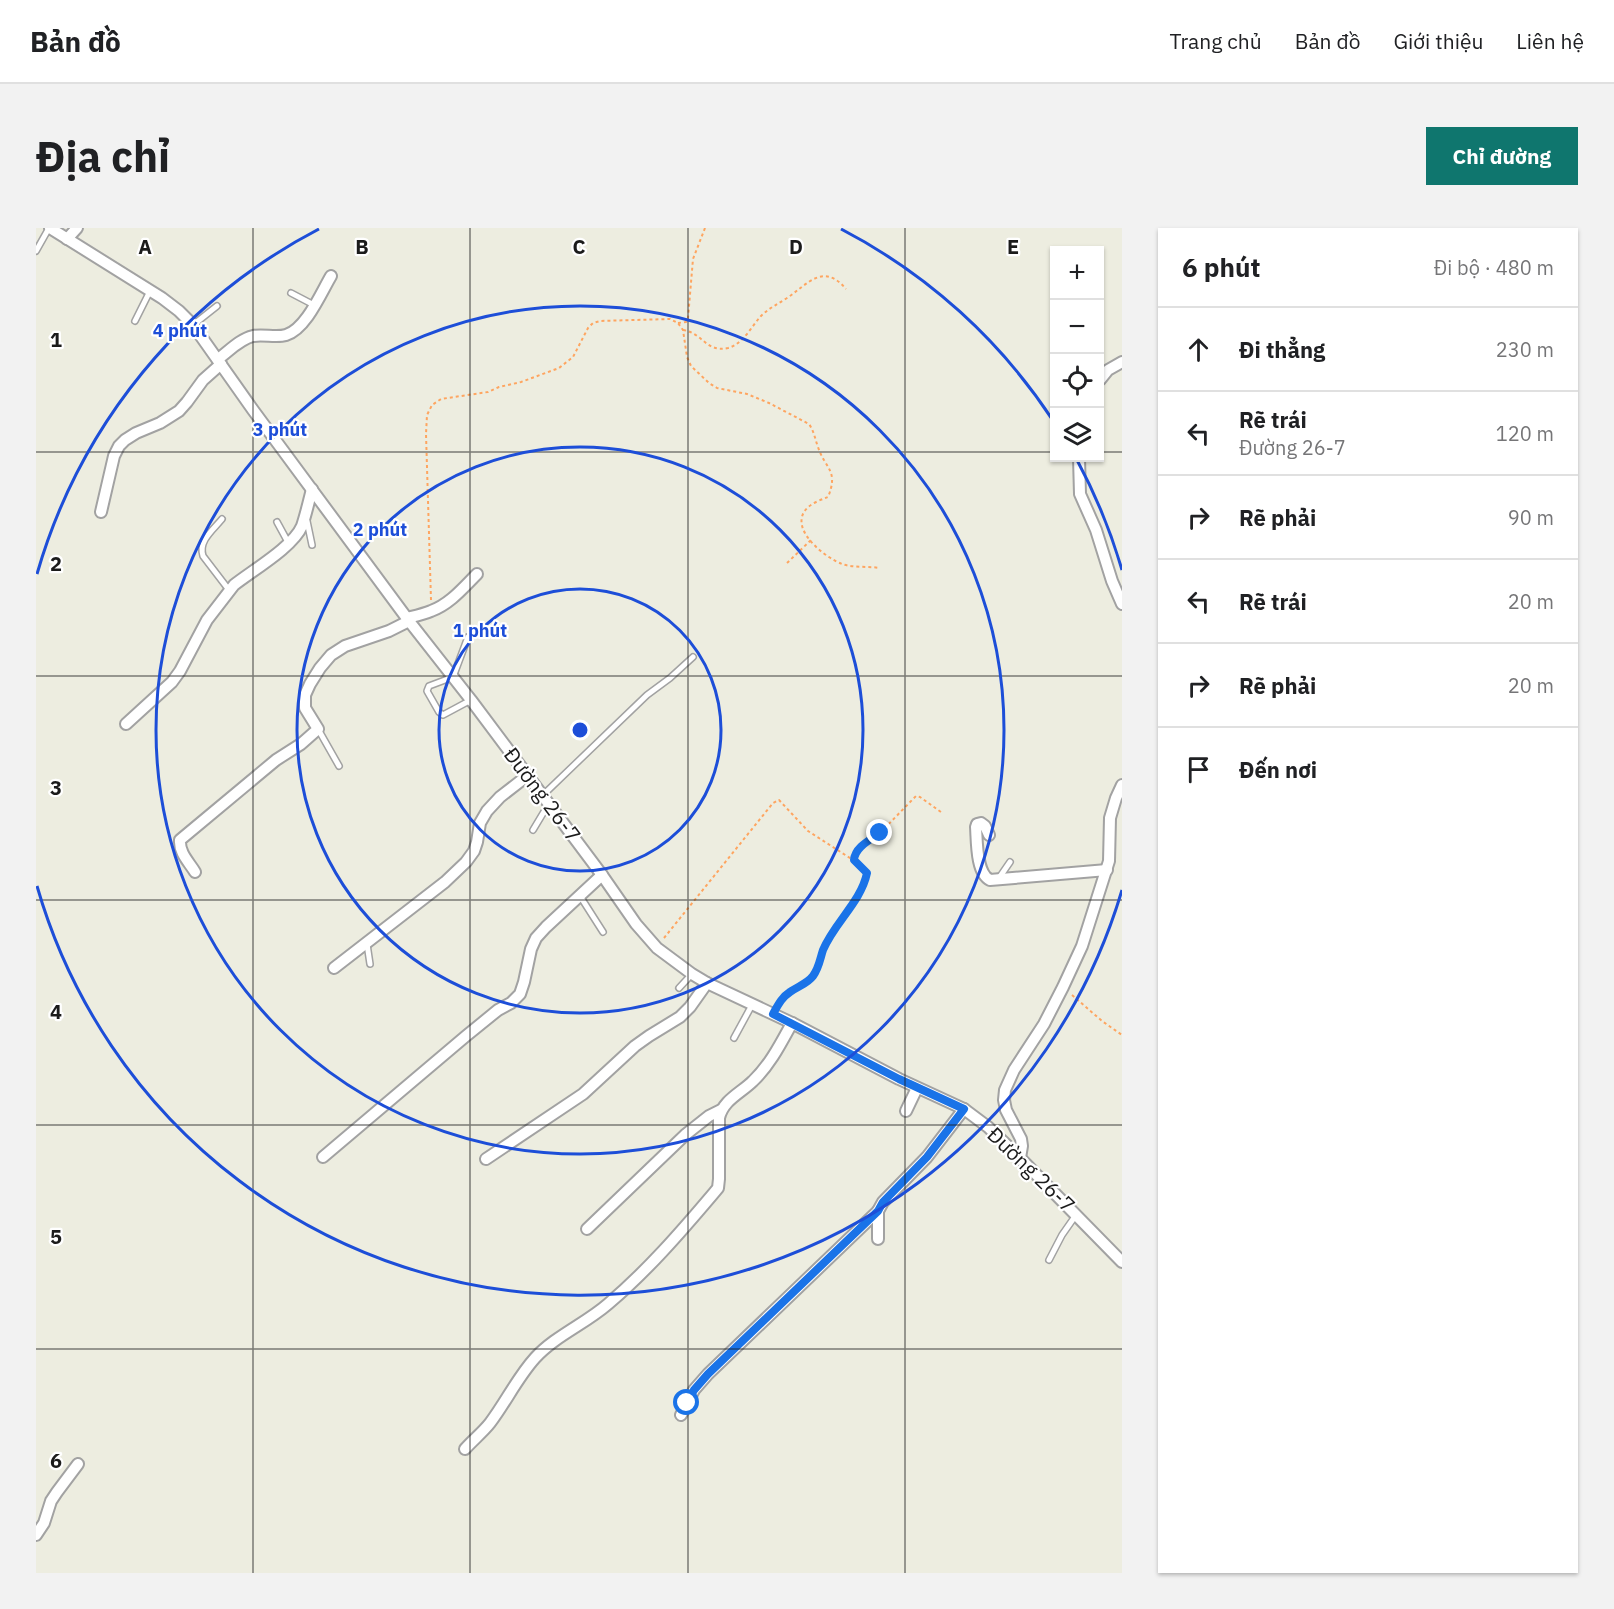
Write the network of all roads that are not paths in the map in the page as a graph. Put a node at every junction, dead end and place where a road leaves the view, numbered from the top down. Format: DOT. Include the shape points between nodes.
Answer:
graph roads {
  1 [pos="50,228"];
  2 [pos="77,228"];
  3 [pos="68,239"];
  4 [pos="36,251"];
  5 [pos="331,276"];
  6 [pos="150,291"];
  7 [pos="291,293"];
  8 [pos="314,305"];
  9 [pos="217,306"];
  10 [pos="135,321"];
  11 [pos="193,325"];
  12 [pos="220,362"];
  13 [pos="1122,362"];
  14 [pos="1104,375"];
  15 [pos="1079,462"];
  16 [pos="312,489"];
  17 [pos="100,512"];
  18 [pos="305,513"];
  19 [pos="222,519"];
  20 [pos="277,522"];
  21 [pos="289,544"];
  22 [pos="312,545"];
  23 [pos="477,574"];
  24 [pos="229,590"];
  25 [pos="1122,604"];
  26 [pos="408,620"];
  27 [pos="468,637"];
  28 [pos="693,657"];
  29 [pos="453,677"];
  30 [pos="471,700"];
  31 [pos="126,724"];
  32 [pos="318,729"];
  33 [pos="339,766"];
  34 [pos="527,776"];
  35 [pos="1122,785"];
  36 [pos="545,801"];
  37 [pos="533,830"];
  38 [pos="989,835"];
  39 [pos="1010,862"];
  40 [pos="1107,870"];
  41 [pos="195,872"];
  42 [pos="602,875"];
  43 [pos="998,880"];
  44 [pos="580,896"];
  45 [pos="603,932"];
  46 [pos="366,943"];
  47 [pos="370,964"];
  48 [pos="334,968"];
  49 [pos="692,974"];
  50 [pos="707,983"];
  51 [pos="679,988"];
  52 [pos="752,1004"];
  53 [pos="792,1023"];
  54 [pos="734,1038"];
  55 [pos="917,1088"];
  56 [pos="964,1109"];
  57 [pos="721,1110"];
  58 [pos="906,1111"];
  59 [pos="322,1156"];
  60 [pos="1020,1158"];
  61 [pos="486,1159"];
  62 [pos="878,1211"];
  63 [pos="1077,1215"];
  64 [pos="587,1229"];
  65 [pos="878,1239"];
  66 [pos="1049,1260"];
  67 [pos="1122,1262"];
  68 [pos="681,1415"];
  69 [pos="465,1449"];
  70 [pos="78,1464"];
  71 [pos="36,1535"];
  1 -- 3 [label="street, Đường 26-7"];
  1 -- 4 [label="lane"];
  2 -- 3 [label="street"];
  3 -- 6 [label="street, Đường 26-7"];
  5 -- 8 [label="street"];
  6 -- 10 [label="lane"];
  6 -- 11 [label="street, Đường 26-7"];
  7 -- 8 [label="lane"];
  8 -- 12 [label="street" via="298,328 286,335 253,336 240,342"];
  9 -- 11 [label="lane"];
  11 -- 12 [label="street, Đường 26-7"];
  12 -- 16 [label="street, Đường 26-7"];
  12 -- 17 [label="street" via="179,411 119,446"];
  13 -- 14 [label="street"];
  15 -- 25 [label="street" via="1080,494"];
  16 -- 18 [label="street"];
  16 -- 26 [label="street, Đường 26-7"];
  18 -- 21 [label="street"];
  18 -- 22 [label="lane"];
  19 -- 24 [label="lane" via="201,544 201,550"];
  20 -- 21 [label="lane"];
  21 -- 24 [label="street"];
  23 -- 26 [label="street" via="450,601"];
  24 -- 31 [label="street" via="172,682"];
  26 -- 29 [label="street, Đường 26-7"];
  26 -- 32 [label="street" via="331,655 305,695 305,708"];
  27 -- 29 [label="lane"];
  28 -- 36 [label="lane" via="648,695"];
  29 -- 30 [label="street, Đường 26-7"];
  29 -- 30 [label="lane" via="429,686 439,712 443,715"];
  30 -- 34 [label="street, Đường 26-7"];
  32 -- 33 [label="lane"];
  32 -- 41 [label="street" via="180,840 179,847"];
  34 -- 36 [label="street, Đường 26-7"];
  34 -- 46 [label="street" via="487,811 474,851 466,862"];
  35 -- 40 [label="street" via="1110,818"];
  36 -- 37 [label="lane"];
  36 -- 42 [label="street, Đường 26-7"];
  38 -- 43 [label="street" via="985,826 977,824 981,870 985,878"];
  39 -- 43 [label="lane"];
  40 -- 43 [label="street"];
  40 -- 60 [label="street" via="1082,946 1063,987 1005,1090 1006,1110 1021,1139"];
  42 -- 44 [label="street"];
  42 -- 49 [label="street, Đường 26-7" via="657,948"];
  44 -- 45 [label="lane"];
  44 -- 59 [label="street" via="536,938 520,994"];
  46 -- 47 [label="lane"];
  46 -- 48 [label="street"];
  49 -- 50 [label="street, Đường 26-7"];
  49 -- 51 [label="lane"];
  50 -- 52 [label="street, Đường 26-7"];
  50 -- 61 [label="street" via="680,1017 635,1046 583,1094"];
  52 -- 53 [label="street, Đường 26-7"];
  52 -- 54 [label="lane"];
  53 -- 55 [label="street, Đường 26-7"];
  53 -- 57 [label="street" via="753,1082"];
  55 -- 56 [label="street, Đường 26-7"];
  55 -- 58 [label="street"];
  56 -- 60 [label="street, Đường 26-7"];
  56 -- 62 [label="street" via="941,1141"];
  57 -- 64 [label="street" via="685,1135"];
  57 -- 69 [label="street" via="718,1188 629,1286 535,1358 490,1423"];
  60 -- 63 [label="street, Đường 26-7"];
  62 -- 65 [label="street"];
  62 -- 68 [label="street" via="708,1374"];
  63 -- 66 [label="lane"];
  63 -- 67 [label="street, Đường 26-7"];
  70 -- 71 [label="street" via="51,1501"];
}
